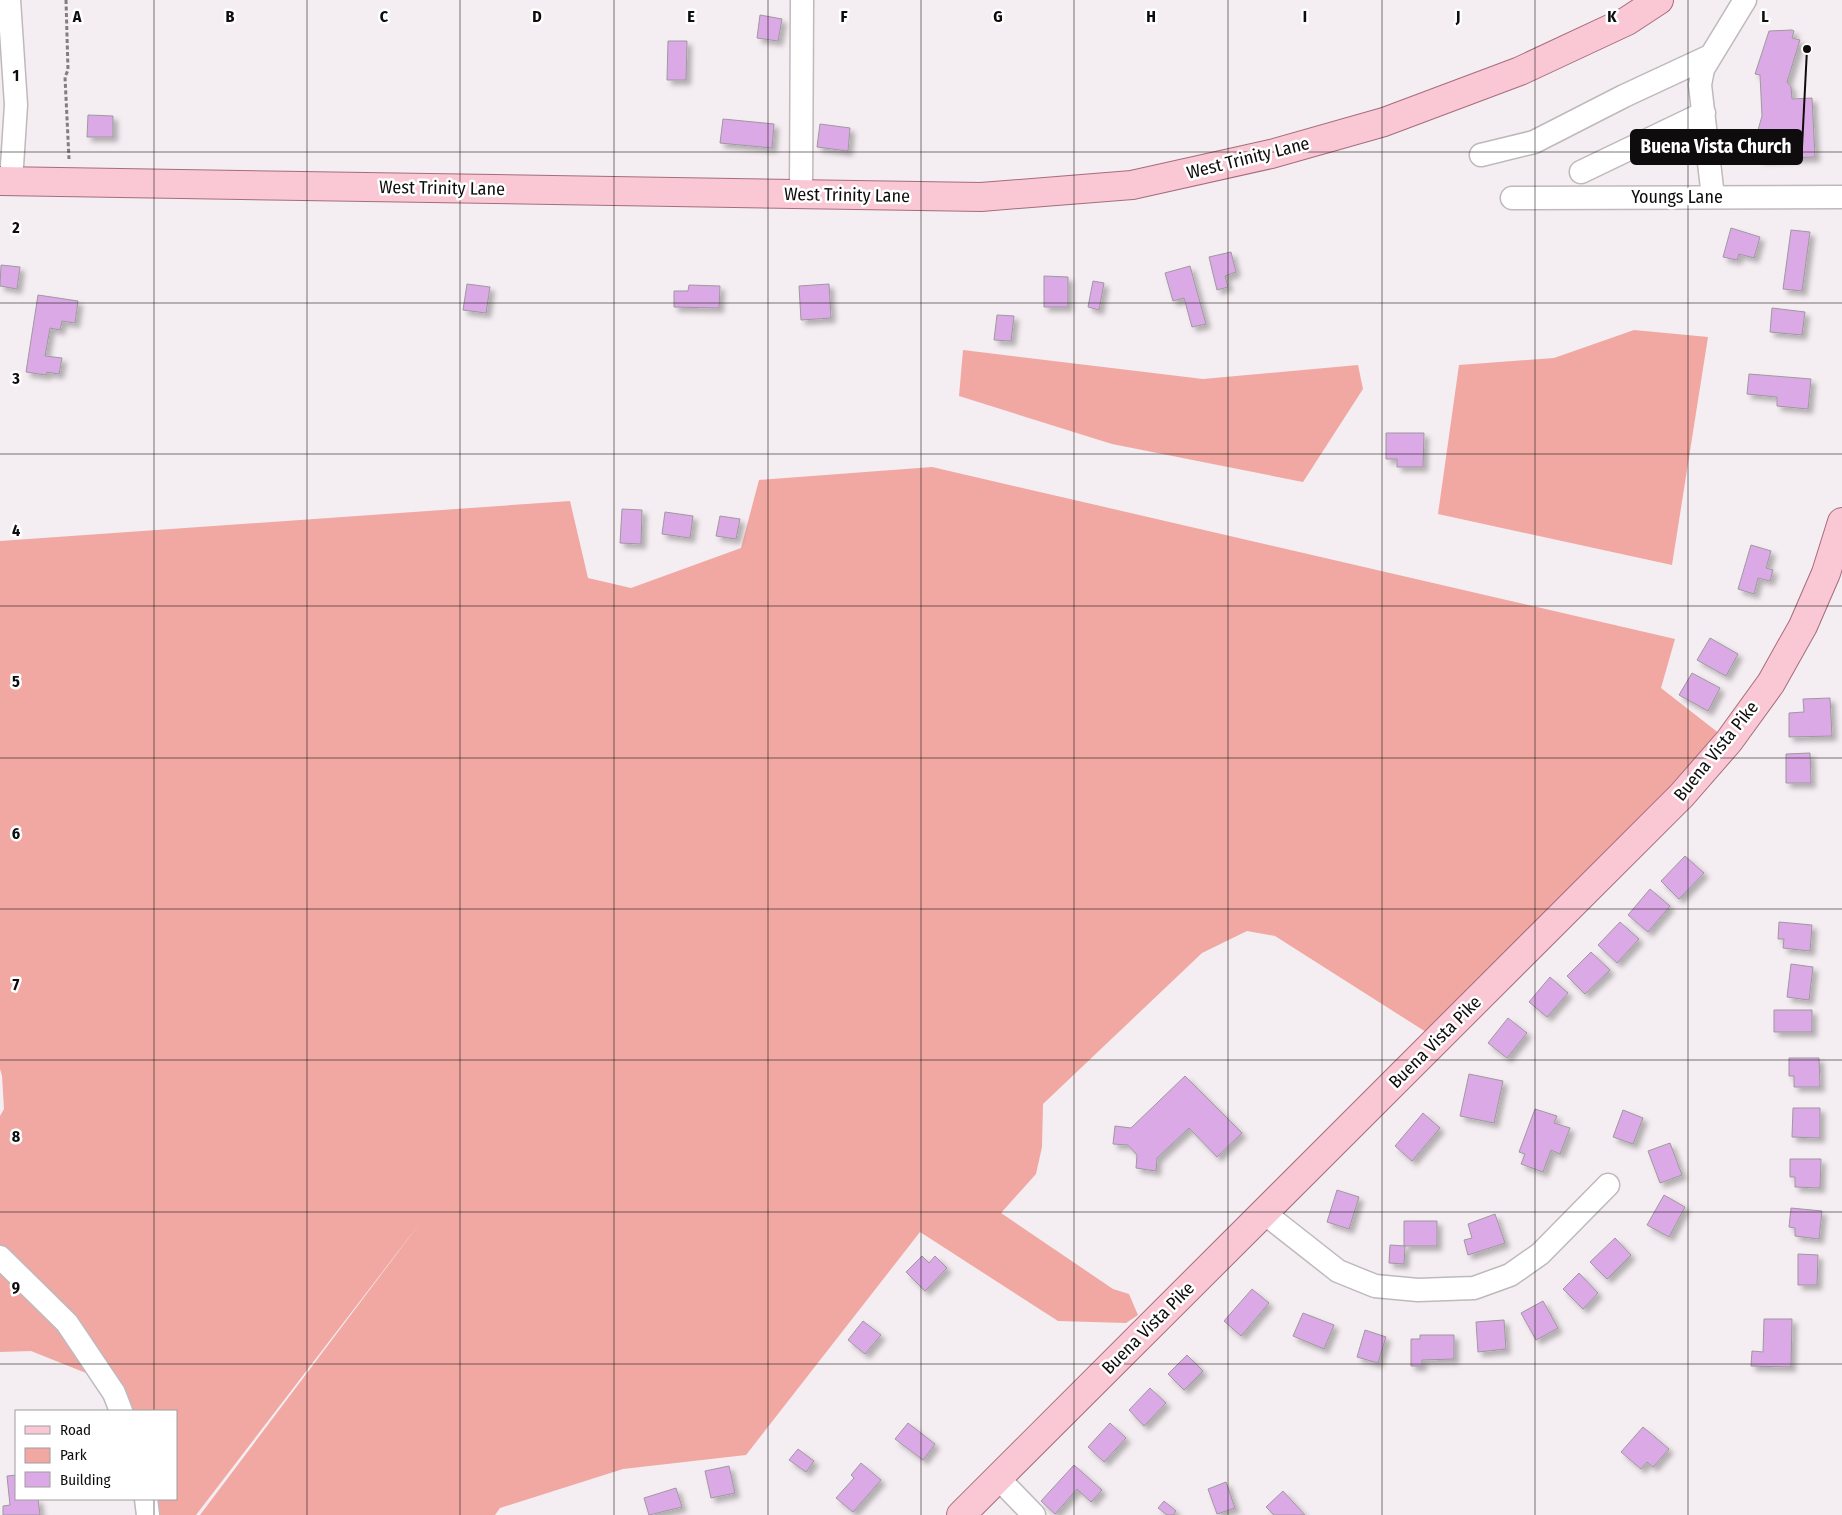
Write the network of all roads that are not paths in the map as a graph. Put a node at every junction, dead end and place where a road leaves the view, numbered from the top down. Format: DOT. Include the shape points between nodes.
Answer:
graph roads {
  1 [pos="10,0"];
  2 [pos="802,0"];
  3 [pos="1659,0"];
  4 [pos="1745,0"];
  5 [pos="1710,56"];
  6 [pos="1704,113"];
  7 [pos="1481,155"];
  8 [pos="1581,172"];
  9 [pos="5,181"];
  10 [pos="801,194"];
  11 [pos="1713,197"];
  12 [pos="1842,197"];
  13 [pos="1512,198"];
  14 [pos="1842,522"];
  15 [pos="1608,1185"];
  16 [pos="1263,1212"];
  17 [pos="0,1257"];
  18 [pos="120,1410"];
  19 [pos="998,1478"];
  20 [pos="146,1500"];
  21 [pos="148,1515"];
  22 [pos="961,1515"];
  23 [pos="1034,1515"];
  1 -- 9 [label="street" via="16,106"];
  2 -- 10 [label="street"];
  3 -- 10 [label="main road, West Trinity Lane" via="1627,21 1520,72 1384,122 1271,154 1132,185 981,197"];
  4 -- 5 [label="street"];
  5 -- 6 [label="street" via="1700,85"];
  5 -- 7 [label="street" via="1534,142"];
  6 -- 8 [label="street"];
  6 -- 11 [label="street"];
  9 -- 10 [label="main road, West Trinity Lane"];
  11 -- 12 [label="street, Youngs Lane"];
  11 -- 13 [label="street, Youngs Lane"];
  14 -- 16 [label="main road, Buena Vista Pike" via="1826,573 1803,626 1771,683 1729,741 1682,795"];
  15 -- 16 [label="street" via="1540,1254 1510,1275 1474,1288 1418,1290 1375,1286 1338,1271"];
  16 -- 19 [label="main road, Buena Vista Pike"];
  17 -- 18 [label="street" via="67,1323 114,1393"];
  19 -- 22 [label="main road, Buena Vista Pike"];
  19 -- 23 [label="street"];
  20 -- 21 [label="street"];
}
